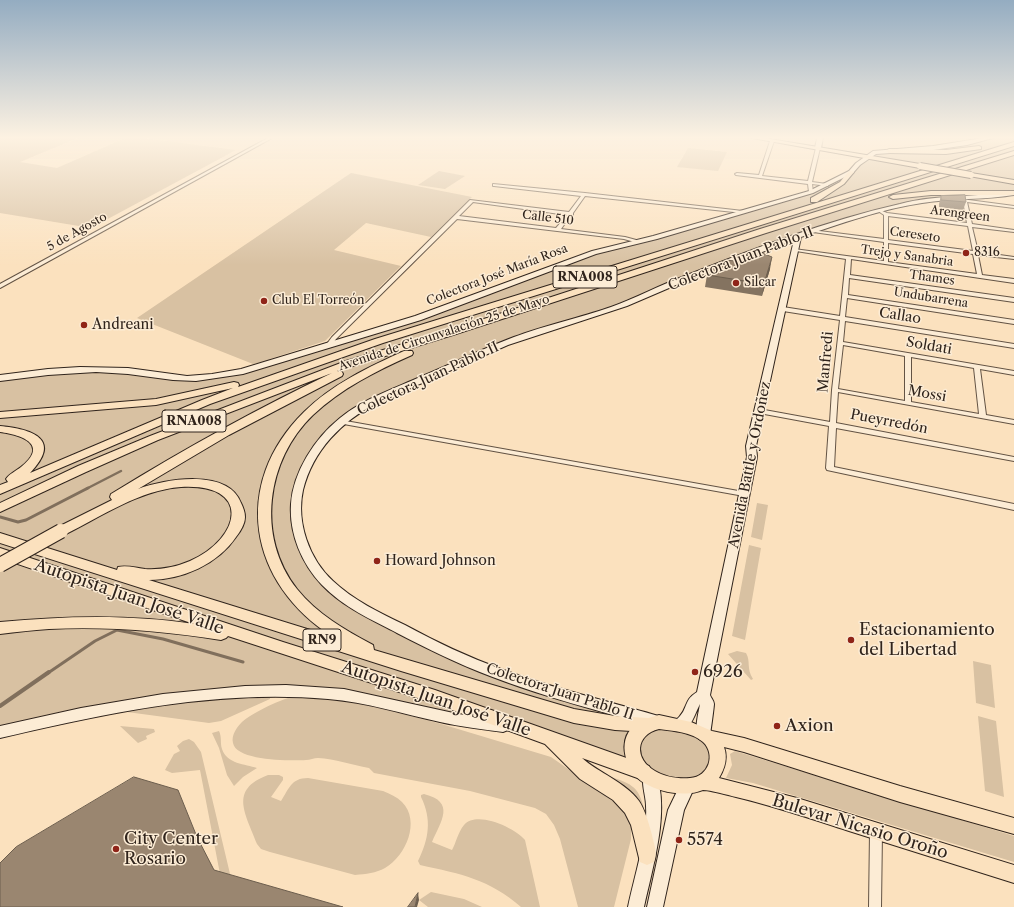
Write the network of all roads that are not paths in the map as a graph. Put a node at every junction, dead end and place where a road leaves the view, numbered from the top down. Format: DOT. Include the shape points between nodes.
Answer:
graph roads {
  1 [pos="193,180"];
  2 [pos="788,180"];
  3 [pos="835,180"];
  4 [pos="844,180"];
  5 [pos="894,180"];
  6 [pos="924,180"];
  7 [pos="810,183"];
  8 [pos="494,185"];
  9 [pos="826,185"];
  10 [pos="811,192"];
  11 [pos="1013,193"];
  12 [pos="585,194"];
  13 [pos="963,200"];
  14 [pos="1014,207"];
  15 [pos="880,211"];
  16 [pos="744,212"];
  17 [pos="571,214"];
  18 [pos="886,214"];
  19 [pos="814,215"];
  20 [pos="455,217"];
  21 [pos="773,218"];
  22 [pos="970,225"];
  23 [pos="558,230"];
  24 [pos="812,231"];
  25 [pos="1014,231"];
  26 [pos="798,236"];
  27 [pos="885,241"];
  28 [pos="638,242"];
  29 [pos="796,250"];
  30 [pos="976,253"];
  31 [pos="849,258"];
  32 [pos="1014,258"];
  33 [pos="886,263"];
  34 [pos="847,276"];
  35 [pos="980,276"];
  36 [pos="1014,281"];
  37 [pos="0,286"];
  38 [pos="845,296"];
  39 [pos="1014,300"];
  40 [pos="783,309"];
  41 [pos="842,319"];
  42 [pos="1014,322"];
  43 [pos="453,332"];
  44 [pos="840,343"];
  45 [pos="329,345"];
  46 [pos="1014,346"];
  47 [pos="393,351"];
  48 [pos="908,355"];
  49 [pos="304,366"];
  50 [pos="977,366"];
  51 [pos="1014,373"];
  52 [pos="0,378"];
  53 [pos="835,390"];
  54 [pos="908,403"];
  55 [pos="759,411"];
  56 [pos="0,415"];
  57 [pos="983,416"];
  58 [pos="340,422"];
  59 [pos="1014,422"];
  60 [pos="833,424"];
  61 [pos="0,429"];
  62 [pos="1014,459"];
  63 [pos="0,486"];
  64 [pos="0,490"];
  65 [pos="744,494"];
  66 [pos="0,507"];
  67 [pos="1014,507"];
  68 [pos="61,531"];
  69 [pos="0,538"];
  70 [pos="0,553"];
  71 [pos="81,564"];
  72 [pos="0,565"];
  73 [pos="0,628"];
  74 [pos="283,648"];
  75 [pos="401,665"];
  76 [pos="703,695"];
  77 [pos="653,724"];
  78 [pos="678,726"];
  79 [pos="525,728"];
  80 [pos="0,732"];
  81 [pos="706,736"];
  82 [pos="549,738"];
  83 [pos="646,775"];
  84 [pos="705,783"];
  85 [pos="687,786"];
  86 [pos="1014,826"];
  87 [pos="876,832"];
  88 [pos="647,855"];
  89 [pos="1014,874"];
  90 [pos="636,907"];
  91 [pos="655,907"];
  92 [pos="875,907"];
  1 -- 37 [label="street, 5 de Agosto"];
  2 -- 7 [label="street"];
  3 -- 9 [label="main road, Colectora José María Rosa"];
  4 -- 21 [label="highway" via="822,196"];
  5 -- 21 [label="highway, Avenida de Circunvalación 25 de Mayo / RNA008"];
  6 -- 19 [label="highway, Avenida de Circunvalación 25 de Mayo / RNA008"];
  7 -- 9 [label="street"];
  7 -- 10 [label="street"];
  8 -- 12 [label="street"];
  9 -- 10 [label="main road, Colectora José María Rosa"];
  10 -- 16 [label="main road, Colectora José María Rosa"];
  11 -- 13 [label="main road, Colectora Juan Pablo II"];
  11 -- 19 [label="highway" via="918,194 877,200"];
  12 -- 16 [label="street"];
  12 -- 17 [label="street"];
  13 -- 14 [label="street"];
  13 -- 15 [label="main road, Colectora Juan Pablo II" via="910,203"];
  13 -- 22 [label="street"];
  15 -- 18 [label="street, Arengreen"];
  15 -- 24 [label="main road, Colectora Juan Pablo II"];
  16 -- 28 [label="main road, Colectora José María Rosa"];
  17 -- 20 [label="street" via="472,201"];
  17 -- 23 [label="street"];
  18 -- 22 [label="street, Arengreen"];
  18 -- 27 [label="street"];
  19 -- 43 [label="highway, Avenida de Circunvalación 25 de Mayo / RNA008"];
  20 -- 23 [label="street, Calle 510"];
  20 -- 45 [label="street"];
  21 -- 49 [label="highway, Avenida de Circunvalación 25 de Mayo / RNA008"];
  22 -- 25 [label="street, Arengreen"];
  22 -- 30 [label="street"];
  23 -- 28 [label="street, Calle 510"];
  24 -- 26 [label="main road, Colectora Juan Pablo II"];
  24 -- 27 [label="street, Cereseto"];
  26 -- 29 [label="main road, Avenida Battle y Ordoñez"];
  26 -- 58 [label="main road, Colectora Juan Pablo II" via="680,280 630,304 528,335 364,405"];
  27 -- 30 [label="street, Cereseto"];
  27 -- 33 [label="street"];
  28 -- 45 [label="main road, Colectora José María Rosa" via="594,252 418,318"];
  29 -- 31 [label="street, Trejo y Sanabria"];
  29 -- 40 [label="main road, Avenida Battle y Ordoñez"];
  30 -- 32 [label="street, Cereseto"];
  30 -- 35 [label="street"];
  31 -- 33 [label="street, Trejo y Sanabria"];
  31 -- 34 [label="street, Manfredi"];
  33 -- 35 [label="street, Trejo y Sanabria"];
  34 -- 38 [label="street, Manfredi"];
  34 -- 39 [label="street, Thames"];
  35 -- 36 [label="street, Trejo y Sanabria"];
  38 -- 41 [label="street, Manfredi"];
  38 -- 42 [label="street, Undubarrena"];
  40 -- 41 [label="street, Callao"];
  40 -- 55 [label="main road, Avenida Battle y Ordoñez"];
  41 -- 44 [label="street, Manfredi"];
  41 -- 46 [label="street, Callao"];
  43 -- 47 [label="highway, Avenida de Circunvalación 25 de Mayo / RNA008"];
  43 -- 75 [label="highway" via="371,369 342,386 318,405 297,426 281,449 264,497 264,521 269,547 277,569 292,593 314,615 349,639"];
  44 -- 48 [label="street, Soldati"];
  44 -- 53 [label="street, Manfredi"];
  45 -- 52 [label="main road, Colectora José María Rosa" via="220,377 178,378 130,371 98,370 39,372"];
  47 -- 66 [label="highway, Avenida de Circunvalación 25 de Mayo / RNA008" via="316,375 220,411 82,469"];
  47 -- 68 [label="highway" via="266,409 212,438"];
  48 -- 50 [label="street, Soldati"];
  48 -- 54 [label="street"];
  49 -- 56 [label="highway" via="208,392 156,402"];
  49 -- 64 [label="highway, Avenida de Circunvalación 25 de Mayo / RNA008" via="206,402"];
  50 -- 51 [label="street, Soldati"];
  50 -- 57 [label="street"];
  53 -- 54 [label="street, Mossi"];
  53 -- 60 [label="street, Manfredi"];
  54 -- 57 [label="street, Mossi"];
  55 -- 60 [label="street, Pueyrredón"];
  55 -- 65 [label="main road, Avenida Battle y Ordoñez"];
  57 -- 59 [label="street, Mossi"];
  58 -- 65 [label="street"];
  58 -- 77 [label="main road, Colectora Juan Pablo II" via="320,442 306,467 297,493 296,516 301,541 309,560 327,583 378,618 435,647 509,678"];
  60 -- 62 [label="street, Pueyrredón"];
  60 -- 67 [label="street, Manfredi" via="830,468"];
  61 -- 63 [label="highway" via="24,432 34,437 40,448 32,464"];
  65 -- 76 [label="main road, Avenida Battle y Ordoñez"];
  68 -- 71 [label="highway" via="134,496 166,485 194,482 209,485 222,489 236,503 239,519 230,538 214,554 191,565 160,574 149,574"];
  68 -- 72 [label="highway, bridge"];
  69 -- 71 [label="highway, Autopista Juan José Valle / RN9"];
  70 -- 74 [label="highway, Autopista Juan José Valle / RN9"];
  71 -- 75 [label="highway, Autopista Juan José Valle / RN9"];
  73 -- 74 [label="highway" via="56,623 181,628"];
  74 -- 79 [label="highway, Autopista Juan José Valle / RN9"];
  75 -- 77 [label="highway, Autopista Juan José Valle / RN9" via="574,716 615,723"];
  76 -- 78 [label="main road, Avenida Battle y Ordoñez" via="694,701 686,720"];
  76 -- 81 [label="main road, Avenida Battle y Ordoñez" via="707,704 703,727"];
  77 -- 78 [label="main road"];
  77 -- 83 [label="main road" via="637,733 632,746 634,760"];
  78 -- 81 [label="main road"];
  79 -- 80 [label="main road" via="458,720 368,699 329,693 262,690 191,694 82,713"];
  79 -- 82 [label="highway, Autopista Juan José Valle / RN9"];
  81 -- 84 [label="main road" via="718,753 718,764 713,776"];
  81 -- 86 [label="main road" via="744,745"];
  82 -- 83 [label="highway, Autopista Juan José Valle / RN9"];
  82 -- 88 [label="highway" via="586,773 619,794 632,807 640,825"];
  83 -- 85 [label="main road" via="663,782"];
  83 -- 88 [label="main road" via="654,807"];
  84 -- 85 [label="main road"];
  84 -- 87 [label="main road, Bulevar Nicasio Oroño" via="797,806"];
  85 -- 91 [label="main road" via="676,810"];
  87 -- 89 [label="main road, Bulevar Nicasio Oroño"];
  87 -- 92 [label="street"];
  88 -- 90 [label="main road"];
}
